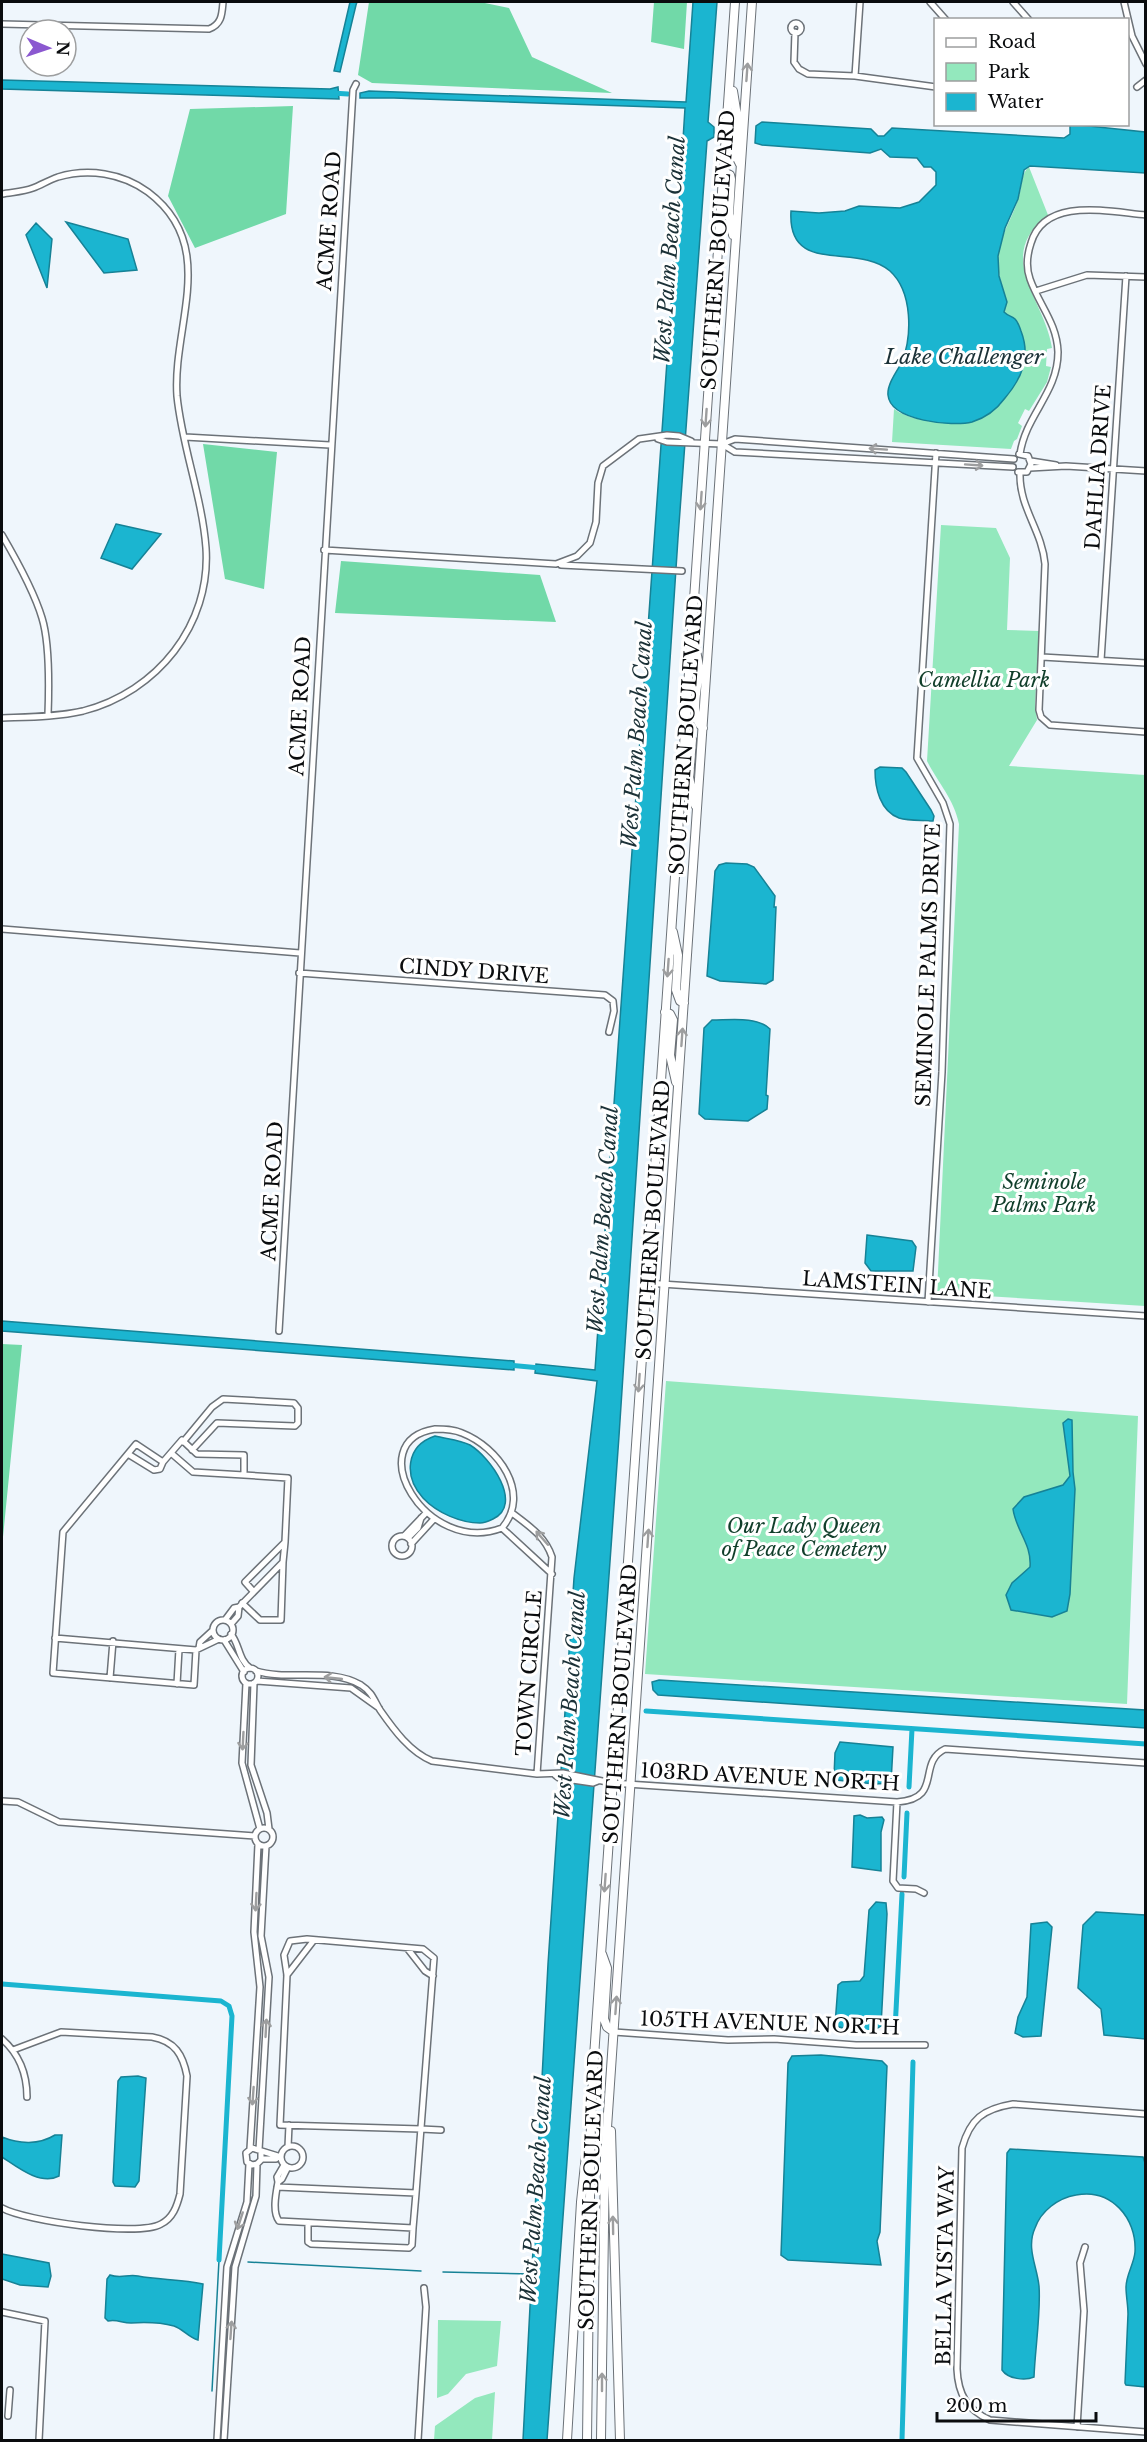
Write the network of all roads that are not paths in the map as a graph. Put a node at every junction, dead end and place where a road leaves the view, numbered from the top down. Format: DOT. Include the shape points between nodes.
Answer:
graph roads {
  1 [pos="223,2"];
  2 [pos="735,2"];
  3 [pos="752,2"];
  4 [pos="860,2"];
  5 [pos="930,2"];
  6 [pos="1012,2"];
  7 [pos="1124,2"];
  8 [pos="944,18"];
  9 [pos="1027,18"];
  10 [pos="1127,18"];
  11 [pos="2,24"];
  12 [pos="1129,26"];
  13 [pos="795,33"];
  14 [pos="1146,64"];
  15 [pos="855,76"];
  16 [pos="730,77"];
  17 [pos="1146,80"];
  18 [pos="356,84"];
  19 [pos="934,87"];
  20 [pos="1137,87"];
  21 [pos="741,165"];
  22 [pos="724,172"];
  23 [pos="2,194"];
  24 [pos="1146,214"];
  25 [pos="735,248"];
  26 [pos="1126,276"];
  27 [pos="1146,277"];
  28 [pos="1036,291"];
  29 [pos="185,437"];
  30 [pos="705,443"];
  31 [pos="722,444"];
  32 [pos="330,445"];
  33 [pos="936,453"];
  34 [pos="1023,454"];
  35 [pos="1014,459"];
  36 [pos="1031,461"];
  37 [pos="936,462"];
  38 [pos="1066,466"];
  39 [pos="1013,467"];
  40 [pos="1112,469"];
  41 [pos="1025,471"];
  42 [pos="1146,471"];
  43 [pos="2,535"];
  44 [pos="324,550"];
  45 [pos="556,564"];
  46 [pos="682,571"];
  47 [pos="692,629"];
  48 [pos="1042,657"];
  49 [pos="1101,660"];
  50 [pos="1146,663"];
  51 [pos="48,715"];
  52 [pos="2,718"];
  53 [pos="703,728"];
  54 [pos="1146,732"];
  55 [pos="684,735"];
  56 [pos="697,815"];
  57 [pos="671,921"];
  58 [pos="2,929"];
  59 [pos="300,953"];
  60 [pos="298,974"];
  61 [pos="684,1003"];
  62 [pos="665,1012"];
  63 [pos="609,1032"];
  64 [pos="678,1092"];
  65 [pos="646,1283"];
  66 [pos="665,1284"];
  67 [pos="928,1302"];
  68 [pos="1146,1316"];
  69 [pos="279,1331"];
  70 [pos="207,1413"];
  71 [pos="217,1423"];
  72 [pos="183,1442"];
  73 [pos="192,1450"];
  74 [pos="171,1453"];
  75 [pos="128,1454"];
  76 [pos="163,1462"];
  77 [pos="244,1475"];
  78 [pos="512,1513"];
  79 [pos="424,1514"];
  80 [pos="434,1519"];
  81 [pos="502,1528"];
  82 [pos="285,1542"];
  83 [pos="284,1562"];
  84 [pos="552,1574"];
  85 [pos="253,1591"];
  86 [pos="240,1605"];
  87 [pos="225,1620"];
  88 [pos="231,1624"];
  89 [pos="213,1631"];
  90 [pos="231,1634"];
  91 [pos="55,1638"];
  92 [pos="221,1639"];
  93 [pos="113,1641"];
  94 [pos="179,1649"];
  95 [pos="198,1649"];
  96 [pos="253,1670"];
  97 [pos="244,1672"];
  98 [pos="110,1678"];
  99 [pos="256,1682"];
  100 [pos="246,1683"];
  101 [pos="177,1684"];
  102 [pos="379,1708"];
  103 [pos="1146,1763"];
  104 [pos="537,1774"];
  105 [pos="612,1783"];
  106 [pos="631,1785"];
  107 [pos="2,1801"];
  108 [pos="897,1802"];
  109 [pos="260,1829"];
  110 [pos="269,1829"];
  111 [pos="255,1836"];
  112 [pos="258,1844"];
  113 [pos="266,1846"];
  114 [pos="924,1893"];
  115 [pos="314,1940"];
  116 [pos="407,1948"];
  117 [pos="600,1949"];
  118 [pos="286,1975"];
  119 [pos="433,1976"];
  120 [pos="614,2032"];
  121 [pos="2,2039"];
  122 [pos="184,2045"];
  123 [pos="925,2045"];
  124 [pos="13,2050"];
  125 [pos="178,2050"];
  126 [pos="610,2085"];
  127 [pos="27,2097"];
  128 [pos="1146,2114"];
  129 [pos="591,2117"];
  130 [pos="289,2125"];
  131 [pos="421,2129"];
  132 [pos="441,2130"];
  133 [pos="288,2147"];
  134 [pos="250,2149"];
  135 [pos="260,2156"];
  136 [pos="280,2157"];
  137 [pos="249,2164"];
  138 [pos="286,2166"];
  139 [pos="277,2185"];
  140 [pos="416,2193"];
  141 [pos="2,2208"];
  142 [pos="168,2220"];
  143 [pos="308,2223"];
  144 [pos="174,2226"];
  145 [pos="413,2228"];
  146 [pos="1085,2247"];
  147 [pos="424,2288"];
  148 [pos="2,2312"];
  149 [pos="10,2390"];
  150 [pos="8,2416"];
  151 [pos="1077,2427"];
  152 [pos="1146,2432"];
  153 [pos="39,2440"];
  154 [pos="217,2440"];
  155 [pos="224,2440"];
  156 [pos="418,2440"];
  157 [pos="567,2440"];
  158 [pos="587,2440"];
  159 [pos="600,2440"];
  160 [pos="620,2440"];
  1 -- 11 [label="street" via="219,23 205,30"];
  2 -- 16 [label="highway, SOUTHERN BOULEVARD"];
  21 -- 3 [label="highway, SOUTHERN BOULEVARD, one-way"];
  4 -- 15 [label="street"];
  5 -- 8 [label="street"];
  6 -- 9 [label="street"];
  7 -- 10 [label="street"];
  12 -- 14 [label="street"];
  13 -- 15 [label="street" via="794,62 800,69 808,74"];
  15 -- 19 [label="street"];
  16 -- 21 [label="highway" via="737,116 735,154"];
  16 -- 22 [label="highway, SOUTHERN BOULEVARD"];
  17 -- 20 [label="street"];
  18 -- 32 [label="street, ACME ROAD"];
  21 -- 25 [label="highway, SOUTHERN BOULEVARD"];
  22 -- 25 [label="highway" via="731,179 729,214"];
  22 -- 30 [label="highway, SOUTHERN BOULEVARD, one-way"];
  23 -- 29 [label="street" via="32,189 69,175 94,173 136,185 168,212 184,241 189,262 177,386"];
  24 -- 28 [label="street" via="1080,210 1050,219 1037,231 1028,253 1028,271"];
  25 -- 31 [label="highway, SOUTHERN BOULEVARD"];
  26 -- 27 [label="street"];
  26 -- 28 [label="street" via="1087,275"];
  26 -- 40 [label="street, DAHLIA DRIVE"];
  28 -- 34 [label="street" via="1054,330 1057,362 1048,393 1030,421"];
  29 -- 32 [label="street"];
  29 -- 51 [label="street" via="206,550 202,592 193,622 177,649 148,679 83,711"];
  30 -- 31 [label="street"];
  30 -- 45 [label="street" via="639,439 603,466 590,543 577,556"];
  30 -- 47 [label="highway, SOUTHERN BOULEVARD, one-way"];
  33 -- 31 [label="street, one-way" via="735,439"];
  31 -- 37 [label="street" via="735,452"];
  31 -- 53 [label="highway, SOUTHERN BOULEVARD"];
  32 -- 44 [label="street, ACME ROAD"];
  33 -- 35 [label="street"];
  33 -- 37 [label="street, SEMINOLE PALMS DRIVE"];
  34 -- 35 [label="street"];
  34 -- 36 [label="street"];
  35 -- 39 [label="street"];
  36 -- 38 [label="street"];
  36 -- 41 [label="street"];
  37 -- 39 [label="street, one-way"];
  37 -- 67 [label="street, SEMINOLE PALMS DRIVE" via="917,758 943,803 950,824 942,1072"];
  38 -- 40 [label="street"];
  38 -- 41 [label="street"];
  39 -- 41 [label="street"];
  40 -- 42 [label="street"];
  40 -- 49 [label="street, DAHLIA DRIVE"];
  41 -- 48 [label="street" via="1021,490 1024,506 1044,552"];
  43 -- 51 [label="street" via="42,619"];
  44 -- 45 [label="street"];
  44 -- 59 [label="street, ACME ROAD"];
  45 -- 46 [label="street"];
  47 -- 53 [label="highway" via="699,666 696,715"];
  47 -- 55 [label="highway, SOUTHERN BOULEVARD"];
  48 -- 49 [label="street"];
  48 -- 54 [label="street" via="1039,710 1047,723"];
  49 -- 50 [label="street"];
  51 -- 52 [label="street"];
  53 -- 56 [label="highway, SOUTHERN BOULEVARD"];
  55 -- 56 [label="highway" via="692,740 689,777"];
  55 -- 57 [label="highway, SOUTHERN BOULEVARD"];
  56 -- 61 [label="highway, SOUTHERN BOULEVARD"];
  57 -- 61 [label="highway" via="678,955 676,990"];
  57 -- 62 [label="highway, SOUTHERN BOULEVARD, one-way"];
  58 -- 59 [label="street"];
  59 -- 60 [label="street, ACME ROAD"];
  60 -- 63 [label="street, CINDY DRIVE" via="605,995 614,1001"];
  60 -- 69 [label="street, ACME ROAD"];
  64 -- 61 [label="highway, SOUTHERN BOULEVARD, one-way"];
  62 -- 64 [label="highway" via="673,1020 670,1054"];
  62 -- 65 [label="highway, SOUTHERN BOULEVARD"];
  64 -- 66 [label="highway, SOUTHERN BOULEVARD"];
  65 -- 66 [label="street, LAMSTEIN LANE"];
  65 -- 105 [label="highway, SOUTHERN BOULEVARD, one-way"];
  66 -- 67 [label="street, LAMSTEIN LANE"];
  106 -- 66 [label="highway, SOUTHERN BOULEVARD, one-way"];
  67 -- 68 [label="street, LAMSTEIN LANE"];
  70 -- 71 [label="street"];
  70 -- 71 [label="street" via="223,1399 294,1403 298,1408 298,1423 292,1427"];
  70 -- 72 [label="street"];
  71 -- 73 [label="street"];
  72 -- 73 [label="street"];
  72 -- 74 [label="street"];
  73 -- 77 [label="street" via="197,1454 244,1455"];
  74 -- 76 [label="street"];
  74 -- 77 [label="street" via="193,1472"];
  75 -- 76 [label="street" via="154,1470 160,1469"];
  75 -- 76 [label="street" via="136,1444"];
  75 -- 91 [label="street" via="63,1532"];
  77 -- 82 [label="street" via="288,1478"];
  78 -- 79 [label="street" via="513,1487 494,1454 461,1432 435,1429 424,1431 407,1443 401,1463 409,1490"];
  78 -- 81 [label="street"];
  84 -- 78 [label="street, TOWN CIRCLE, one-way" via="548,1545"];
  79 -- 80 [label="street"];
  79 -- 80 [label="street" via="407,1539"];
  80 -- 81 [label="street" via="467,1533"];
  81 -- 84 [label="street, TOWN CIRCLE"];
  82 -- 83 [label="street"];
  82 -- 85 [label="street" via="245,1582"];
  83 -- 85 [label="street"];
  83 -- 86 [label="street" via="281,1620 260,1620"];
  84 -- 104 [label="street, TOWN CIRCLE"];
  85 -- 86 [label="street"];
  86 -- 87 [label="street"];
  86 -- 88 [label="street"];
  87 -- 88 [label="street"];
  87 -- 89 [label="street" via="216,1622"];
  88 -- 90 [label="street"];
  89 -- 92 [label="street"];
  89 -- 95 [label="street"];
  90 -- 92 [label="street"];
  90 -- 96 [label="street" via="242,1660"];
  91 -- 93 [label="street"];
  91 -- 98 [label="street" via="53,1673"];
  92 -- 95 [label="street"];
  92 -- 97 [label="street"];
  93 -- 94 [label="street"];
  93 -- 98 [label="street"];
  94 -- 95 [label="street"];
  94 -- 101 [label="street"];
  95 -- 101 [label="street" via="194,1685"];
  96 -- 97 [label="street"];
  96 -- 99 [label="street" via="258,1676"];
  102 -- 96 [label="street, 103RD AVENUE NORTH, one-way" via="368,1690 351,1680"];
  97 -- 100 [label="street"];
  98 -- 101 [label="street"];
  99 -- 100 [label="street"];
  99 -- 102 [label="street" via="339,1686 358,1692"];
  99 -- 110 [label="street" via="251,1765"];
  100 -- 109 [label="street, one-way" via="242,1763"];
  102 -- 104 [label="street, 103RD AVENUE NORTH" via="421,1757"];
  103 -- 108 [label="street, 103RD AVENUE NORTH" via="945,1749 930,1764 927,1786 915,1798"];
  104 -- 105 [label="street, 103RD AVENUE NORTH"];
  105 -- 106 [label="street, 103RD AVENUE NORTH"];
  105 -- 117 [label="highway, SOUTHERN BOULEVARD, one-way"];
  106 -- 108 [label="street, 103RD AVENUE NORTH"];
  120 -- 106 [label="highway, SOUTHERN BOULEVARD, one-way"];
  107 -- 111 [label="street" via="18,1802 59,1822"];
  108 -- 114 [label="street" via="893,1881 898,1888 916,1888"];
  109 -- 110 [label="street"];
  109 -- 111 [label="street"];
  110 -- 113 [label="street" via="273,1837"];
  111 -- 112 [label="street"];
  112 -- 113 [label="street"];
  112 -- 134 [label="street, one-way" via="254,1932 260,1987"];
  135 -- 113 [label="street, one-way" via="269,1977 261,1936"];
  115 -- 116 [label="street"];
  115 -- 118 [label="street"];
  115 -- 118 [label="street" via="290,1941 284,1955"];
  116 -- 119 [label="street"];
  116 -- 119 [label="street" via="423,1949 434,1958"];
  117 -- 120 [label="highway" via="607,1968 604,2019"];
  117 -- 129 [label="highway, SOUTHERN BOULEVARD"];
  118 -- 130 [label="street" via="280,2125"];
  119 -- 131 [label="street"];
  120 -- 123 [label="street, 105TH AVENUE NORTH" via="728,2040"];
  120 -- 126 [label="highway, SOUTHERN BOULEVARD"];
  121 -- 124 [label="street"];
  122 -- 125 [label="street"];
  124 -- 125 [label="street" via="61,2032 152,2037 165,2040"];
  124 -- 127 [label="street" via="24,2074"];
  125 -- 142 [label="street" via="188,2076 181,2182 176,2208"];
  159 -- 126 [label="highway, SOUTHERN BOULEVARD, one-way" via="603,2220"];
  160 -- 126 [label="highway, one-way"];
  128 -- 151 [label="street, BELLA VISTA WAY" via="1012,2104 982,2114 966,2134 962,2148 957,2369 960,2391 977,2414 990,2420"];
  129 -- 157 [label="highway" via="581,2202"];
  129 -- 158 [label="highway, SOUTHERN BOULEVARD"];
  130 -- 131 [label="street"];
  130 -- 133 [label="street"];
  131 -- 132 [label="street"];
  131 -- 140 [label="street"];
  133 -- 136 [label="street"];
  133 -- 138 [label="street" via="298,2148 303,2157 298,2166"];
  134 -- 135 [label="street"];
  134 -- 137 [label="street" via="245,2156"];
  135 -- 136 [label="street"];
  135 -- 137 [label="street"];
  155 -- 135 [label="street, one-way" via="235,2267 256,2196"];
  136 -- 138 [label="street"];
  137 -- 154 [label="street, one-way" via="247,2202 227,2267"];
  138 -- 139 [label="street"];
  139 -- 140 [label="street"];
  139 -- 143 [label="street" via="275,2217 279,2221"];
  140 -- 145 [label="street"];
  141 -- 142 [label="street" via="25,2216 97,2226 151,2228"];
  142 -- 144 [label="street"];
  143 -- 145 [label="street"];
  143 -- 145 [label="street" via="311,2244 409,2248"];
  146 -- 151 [label="street" via="1080,2263 1084,2311"];
  147 -- 156 [label="street"];
  148 -- 153 [label="street" via="45,2321"];
  149 -- 150 [label="street"];
  151 -- 152 [label="street, BELLA VISTA WAY"];
}
